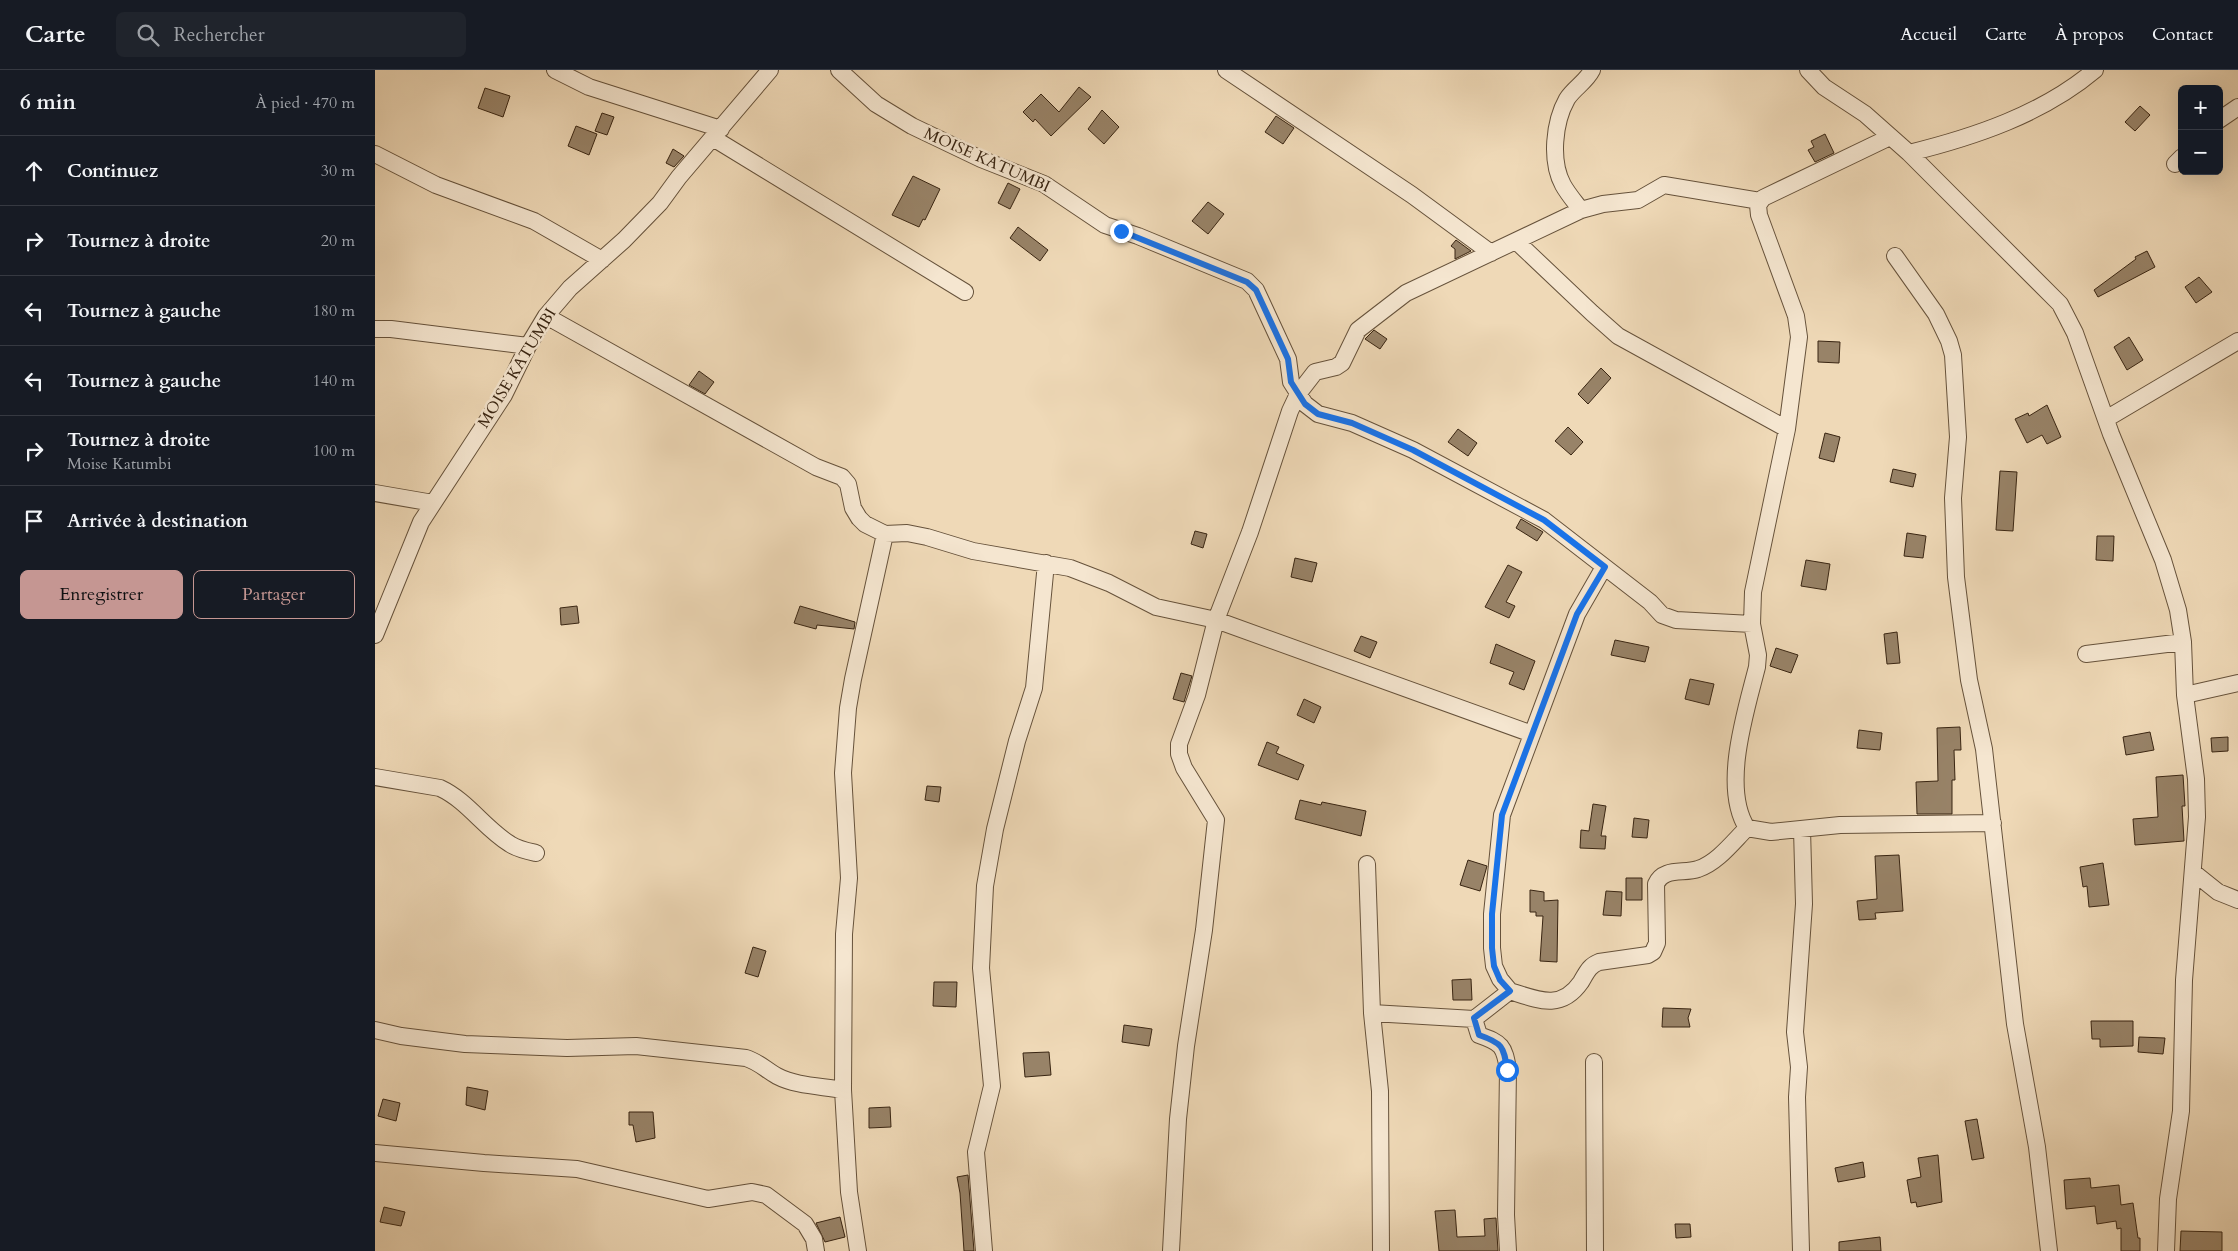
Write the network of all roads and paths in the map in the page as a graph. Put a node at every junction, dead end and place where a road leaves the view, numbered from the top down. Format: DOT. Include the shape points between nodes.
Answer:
graph roads {
  1 [pos="555,70"];
  2 [pos="770,70"];
  3 [pos="839,70"];
  4 [pos="1226,70"];
  5 [pos="1592,70"];
  6 [pos="1808,70"];
  7 [pos="2095,70"];
  8 [pos="2238,107"];
  9 [pos="2223,117"];
  10 [pos="717,134"];
  11 [pos="1890,137"];
  12 [pos="1909,153"];
  13 [pos="375,154"];
  14 [pos="1760,201"];
  15 [pos="1581,210"];
  16 [pos="1516,241"];
  17 [pos="1491,253"];
  18 [pos="1895,256"];
  19 [pos="602,260"];
  20 [pos="965,292"];
  21 [pos="546,316"];
  22 [pos="375,329"];
  23 [pos="2238,342"];
  24 [pos="528,346"];
  25 [pos="1298,394"];
  26 [pos="2106,418"];
  27 [pos="1787,429"];
  28 [pos="375,493"];
  29 [pos="433,503"];
  30 [pos="885,534"];
  31 [pos="1046,563"];
  32 [pos="1605,567"];
  33 [pos="1215,620"];
  34 [pos="1752,624"];
  35 [pos="376,631"];
  36 [pos="2183,642"];
  37 [pos="2086,654"];
  38 [pos="2238,682"];
  39 [pos="2185,695"];
  40 [pos="1532,734"];
  41 [pos="375,777"];
  42 [pos="1993,823"];
  43 [pos="1747,828"];
  44 [pos="1802,829"];
  45 [pos="536,853"];
  46 [pos="1367,864"];
  47 [pos="2193,872"];
  48 [pos="2238,900"];
  49 [pos="1510,991"];
  50 [pos="1372,1013"];
  51 [pos="1474,1018"];
  52 [pos="375,1030"];
  53 [pos="1593,1062"];
  54 [pos="843,1090"];
  55 [pos="375,1153"];
  56 [pos="816,1251"];
  57 [pos="858,1251"];
  58 [pos="984,1251"];
  59 [pos="1171,1251"];
  60 [pos="1381,1251"];
  61 [pos="1508,1251"];
  62 [pos="1595,1251"];
  63 [pos="1801,1251"];
  64 [pos="2049,1251"];
  65 [pos="2166,1251"];
  1 -- 10 [label="street" via="589,88"];
  2 -- 10 [label="street, MOISE KATUMBI"];
  3 -- 25 [label="street, MOISE KATUMBI" via="876,104 912,126 1044,184 1105,225 1247,282 1256,290 1288,359 1291,382"];
  4 -- 17 [label="street" via="1412,195"];
  5 -- 15 [label="street" via="1568,97 1556,128 1555,146 1562,183"];
  6 -- 11 [label="street" via="1823,87 1865,114"];
  7 -- 12 [label="street" via="2075,85 2012,120"];
  8 -- 9 [label="street"];
  10 -- 19 [label="street, MOISE KATUMBI" via="660,203"];
  10 -- 20 [label="street"];
  11 -- 12 [label="street"];
  11 -- 14 [label="street"];
  12 -- 26 [label="street" via="2060,304 2075,333"];
  13 -- 19 [label="street" via="436,185 534,221"];
  14 -- 15 [label="street" via="1665,185 1638,200"];
  14 -- 27 [label="street" via="1759,215 1797,323 1797,356"];
  15 -- 16 [label="street"];
  16 -- 17 [label="street"];
  16 -- 27 [label="street" via="1619,336"];
  17 -- 25 [label="street" via="1406,294 1358,330 1342,362 1336,367 1315,372"];
  18 -- 42 [label="street" via="1936,314 1953,355 1958,437 1953,498 1956,577"];
  19 -- 21 [label="street, MOISE KATUMBI" via="570,288"];
  21 -- 24 [label="street, MOISE KATUMBI"];
  21 -- 30 [label="street" via="816,467 842,476 848,484 853,508 859,518"];
  22 -- 24 [label="street"];
  23 -- 26 [label="street"];
  24 -- 29 [label="street, MOISE KATUMBI" via="504,395"];
  25 -- 32 [label="street" via="1318,414 1352,423 1413,450 1544,520"];
  25 -- 33 [label="street" via="1250,532"];
  26 -- 36 [label="street" via="2163,560 2178,610"];
  27 -- 34 [label="street" via="1753,592"];
  28 -- 29 [label="street"];
  29 -- 35 [label="street, MOISE KATUMBI" via="414,536"];
  30 -- 31 [label="street" via="907,533 973,551"];
  30 -- 54 [label="street" via="853,679 843,773 849,878 844,934"];
  31 -- 33 [label="street" via="1101,580 1156,606"];
  31 -- 58 [label="street" via="1035,688 1017,741 997,820 985,886 981,968 992,1086 976,1152"];
  32 -- 34 [label="street" via="1662,615 1676,620"];
  32 -- 40 [label="street" via="1577,614"];
  33 -- 40 [label="street"];
  33 -- 59 [label="street" via="1197,695 1179,744 1184,768 1216,820 1178,1119"];
  34 -- 43 [label="street" via="1757,667 1736,768 1738,813"];
  36 -- 37 [label="street"];
  36 -- 39 [label="street"];
  38 -- 39 [label="street"];
  39 -- 47 [label="street" via="2196,779"];
  40 -- 49 [label="street" via="1502,815 1492,914 1494,966"];
  41 -- 45 [label="street" via="445,790 511,845"];
  42 -- 44 [label="street" via="1840,825"];
  42 -- 64 [label="street" via="2015,1024 2037,1147"];
  43 -- 44 [label="street" via="1771,832"];
  43 -- 49 [label="street" via="1718,857 1699,869 1664,874 1658,878 1657,943 1653,952 1592,965 1574,991 1549,1002"];
  44 -- 63 [label="street" via="1804,886 1795,1032 1799,1067"];
  46 -- 50 [label="street"];
  47 -- 48 [label="street" via="2218,892"];
  47 -- 65 [label="street" via="2185,980 2181,1111 2168,1199"];
  49 -- 51 [label="street"];
  50 -- 51 [label="street"];
  50 -- 60 [label="street" via="1380,1090"];
  51 -- 61 [label="street" via="1479,1035 1497,1041 1502,1047 1507,1070 1505,1214"];
  52 -- 54 [label="street" via="465,1044 567,1048 636,1046 747,1058 790,1081"];
  53 -- 62 [label="street"];
  54 -- 57 [label="street" via="849,1192"];
  55 -- 56 [label="street" via="567,1167 708,1199 752,1192 766,1195 805,1224 814,1239"];
}
